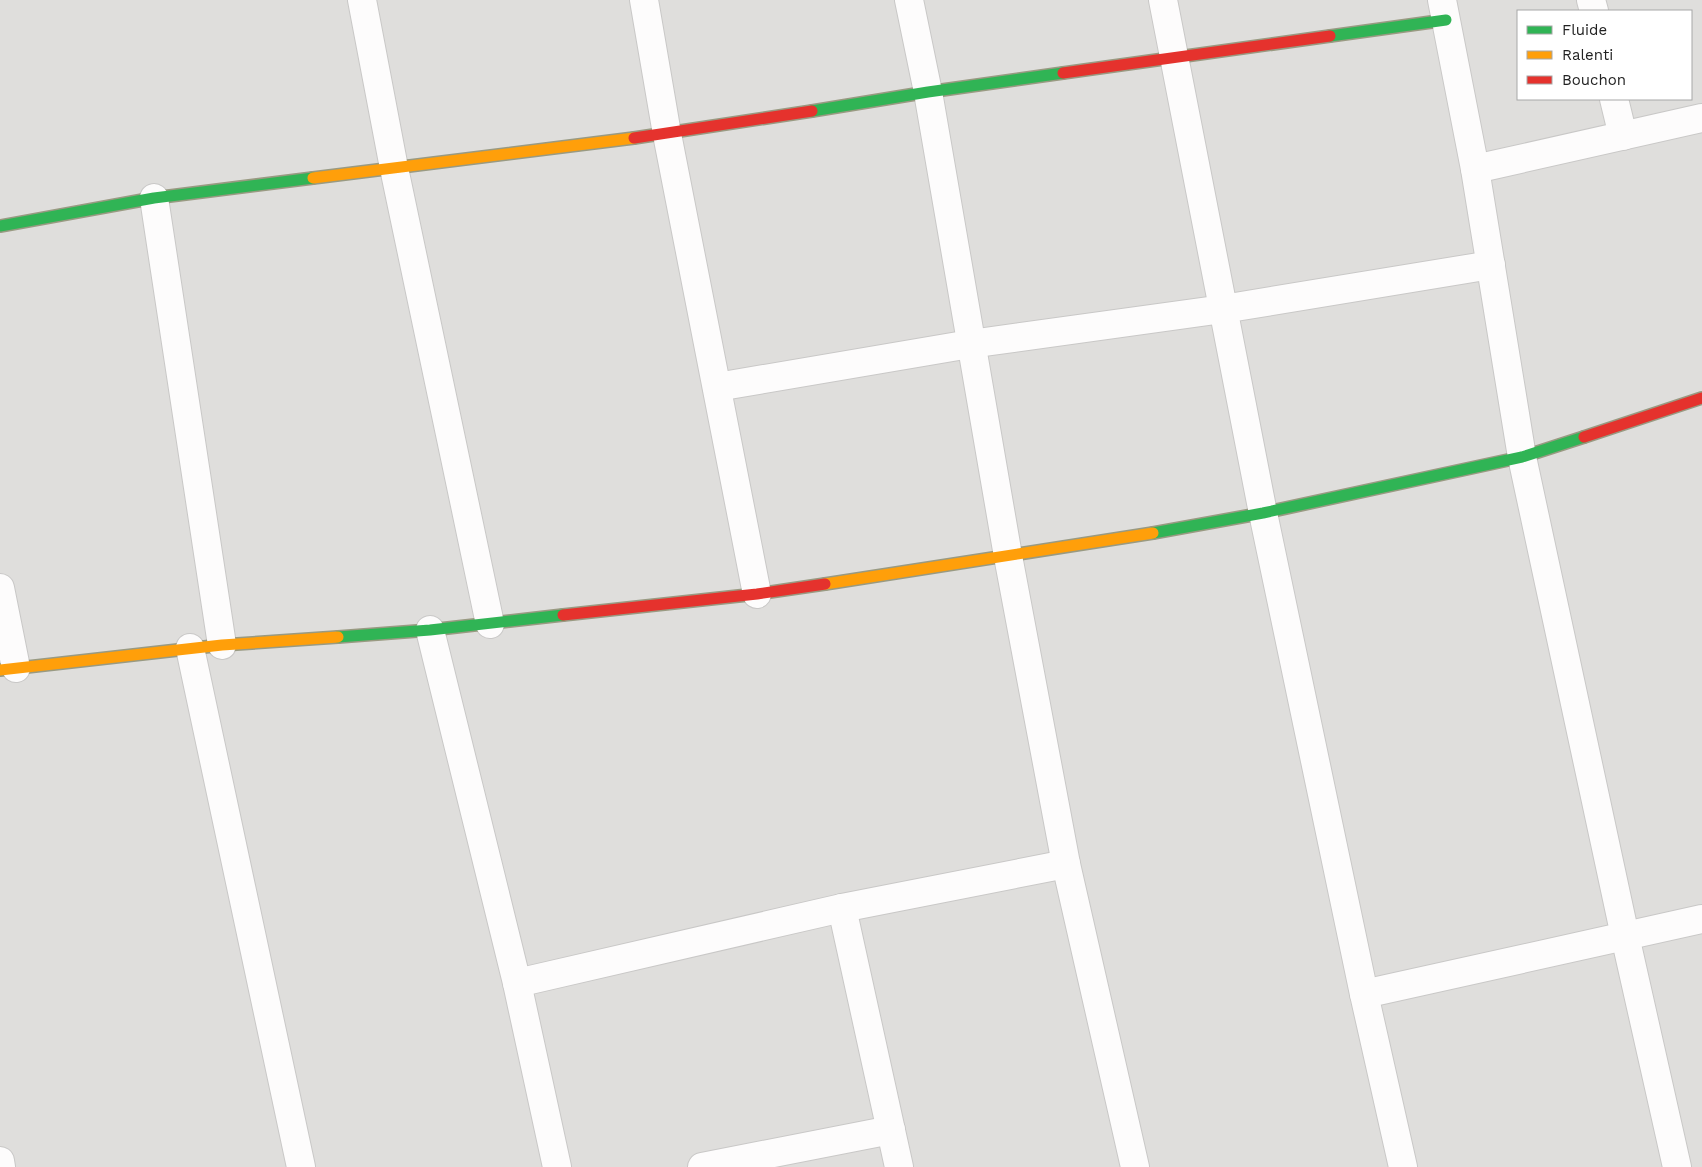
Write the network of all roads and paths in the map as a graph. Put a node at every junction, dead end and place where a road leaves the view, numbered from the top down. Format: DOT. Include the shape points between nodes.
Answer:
graph roads {
  1 [pos="362,0"];
  2 [pos="644,0"];
  3 [pos="909,0"];
  4 [pos="1163,0"];
  5 [pos="1444,10"];
  6 [pos="1175,59"];
  7 [pos="928,92"];
  8 [pos="1614,100"];
  9 [pos="1702,118"];
  10 [pos="667,134"];
  11 [pos="1623,136"];
  12 [pos="394,168"];
  13 [pos="1475,169"];
  14 [pos="154,198"];
  15 [pos="0,226"];
  16 [pos="1491,265"];
  17 [pos="1224,309"];
  18 [pos="970,344"];
  19 [pos="716,387"];
  20 [pos="1702,398"];
  21 [pos="1522,457"];
  22 [pos="1263,513"];
  23 [pos="1008,556"];
  24 [pos="0,588"];
  25 [pos="757,594"];
  26 [pos="490,624"];
  27 [pos="430,630"];
  28 [pos="222,644"];
  29 [pos="190,648"];
  30 [pos="8,669"];
  31 [pos="1066,864"];
  32 [pos="842,908"];
  33 [pos="1702,919"];
  34 [pos="1625,936"];
  35 [pos="517,983"];
  36 [pos="1364,994"];
  37 [pos="891,1130"];
  38 [pos="0,1161"];
  39 [pos="2,1167"];
  40 [pos="301,1167"];
  41 [pos="557,1167"];
  42 [pos="702,1167"];
  43 [pos="899,1167"];
  44 [pos="1135,1167"];
  45 [pos="1403,1167"];
  46 [pos="1677,1167"];
  1 -- 12 [label="street"];
  2 -- 10 [label="street"];
  3 -- 7 [label="street"];
  4 -- 6 [label="street"];
  5 -- 6 [label="street"];
  5 -- 13 [label="street"];
  6 -- 7 [label="street"];
  6 -- 17 [label="street"];
  7 -- 10 [label="street"];
  7 -- 18 [label="street"];
  8 -- 11 [label="street"];
  9 -- 11 [label="street"];
  10 -- 12 [label="street"];
  10 -- 19 [label="street"];
  11 -- 13 [label="street"];
  12 -- 14 [label="street"];
  12 -- 26 [label="street"];
  13 -- 16 [label="street"];
  14 -- 15 [label="street"];
  14 -- 28 [label="street"];
  16 -- 17 [label="street"];
  16 -- 21 [label="street"];
  17 -- 18 [label="street"];
  17 -- 22 [label="street"];
  18 -- 19 [label="street"];
  18 -- 23 [label="street"];
  19 -- 25 [label="street"];
  20 -- 21 [label="street"];
  21 -- 22 [label="street"];
  21 -- 34 [label="street"];
  22 -- 23 [label="street"];
  22 -- 36 [label="street"];
  23 -- 25 [label="street"];
  23 -- 31 [label="street"];
  24 -- 30 [label="street"];
  25 -- 26 [label="street"];
  26 -- 27 [label="street"];
  27 -- 28 [label="street"];
  27 -- 35 [label="street"];
  28 -- 29 [label="street"];
  29 -- 30 [label="street"];
  29 -- 40 [label="street"];
  31 -- 32 [label="street"];
  31 -- 44 [label="street"];
  32 -- 35 [label="street"];
  32 -- 37 [label="street"];
  33 -- 34 [label="street"];
  34 -- 36 [label="street"];
  34 -- 46 [label="street"];
  35 -- 41 [label="street"];
  36 -- 45 [label="street"];
  37 -- 42 [label="street"];
  37 -- 43 [label="street"];
  38 -- 39 [label="street"];
}
